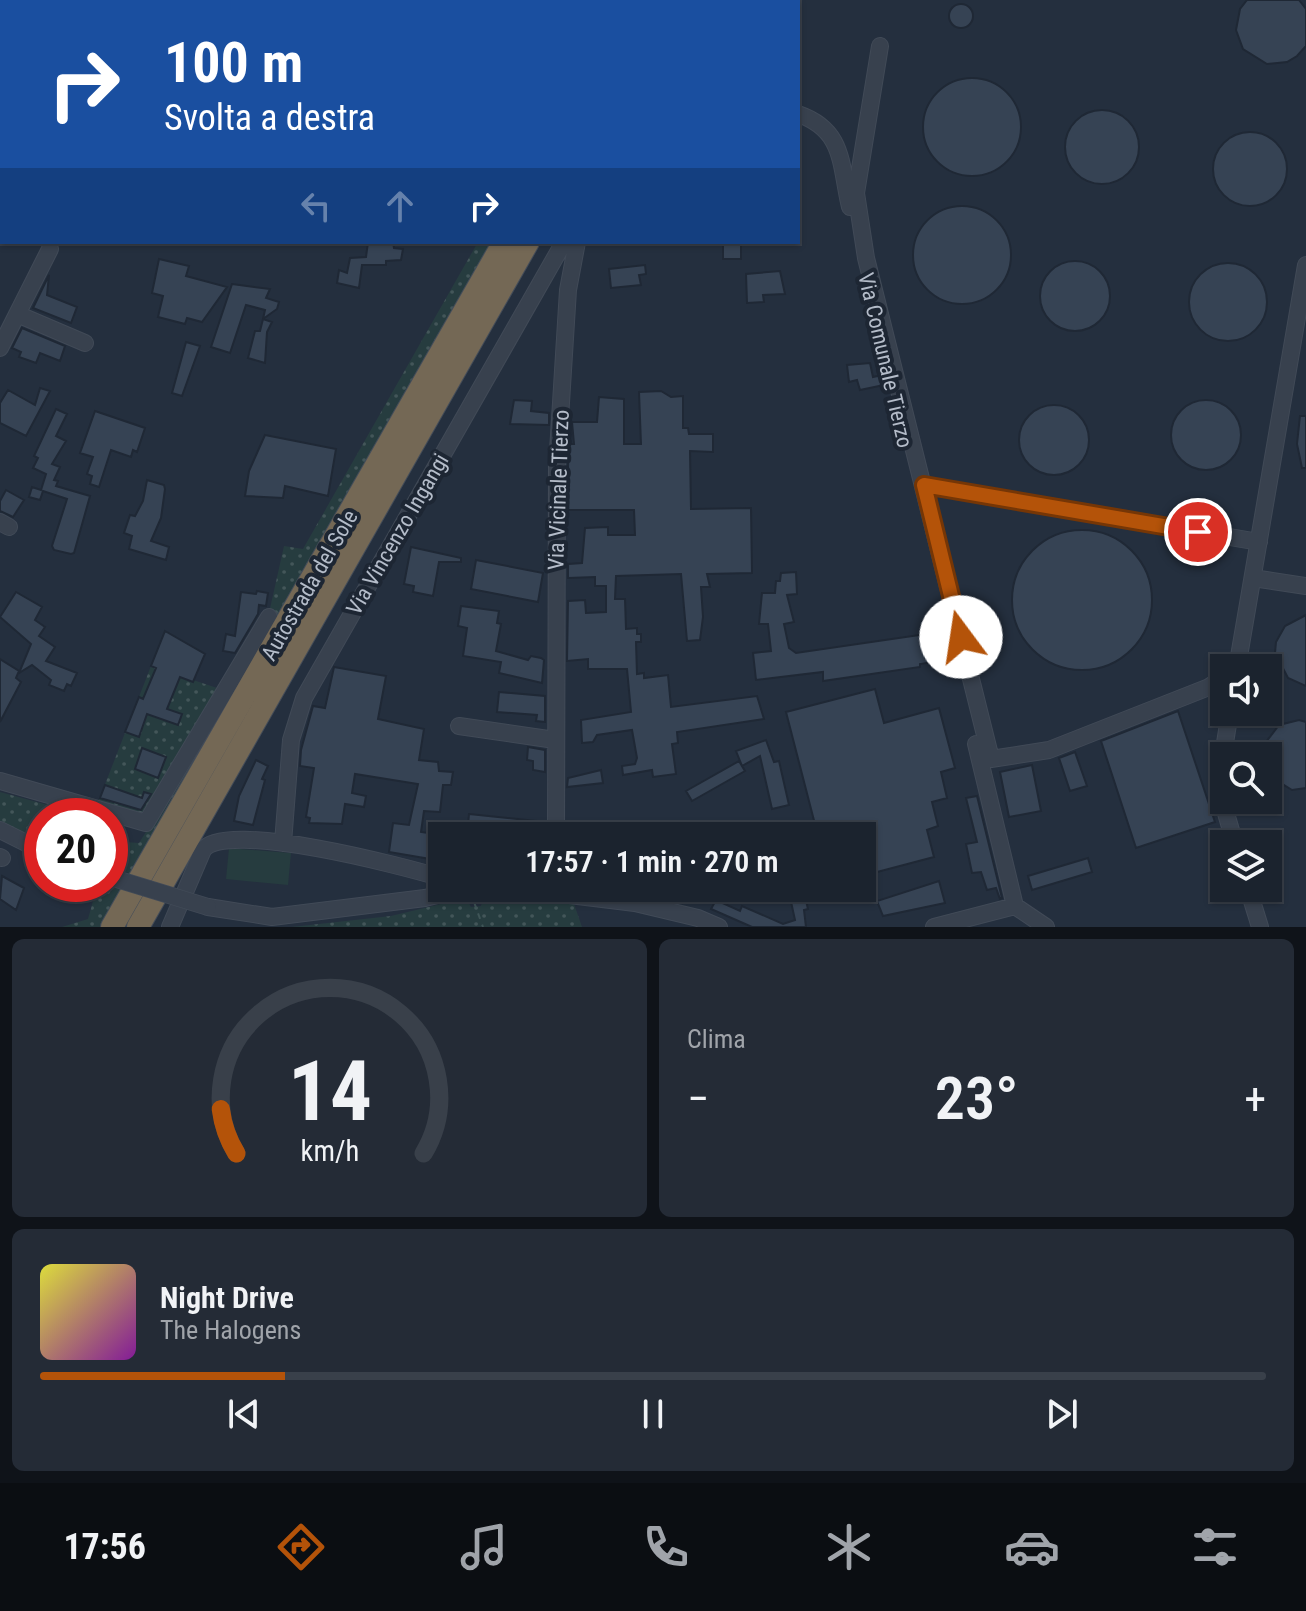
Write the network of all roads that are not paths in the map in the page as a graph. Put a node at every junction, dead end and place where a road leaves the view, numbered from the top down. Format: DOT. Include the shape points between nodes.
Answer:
graph roads {
  1 [pos="880,46"];
  2 [pos="800,115"];
  3 [pos="503,244"];
  4 [pos="527,244"];
  5 [pos="563,244"];
  6 [pos="577,244"];
  7 [pos="50,249"];
  8 [pos="1306,265"];
  9 [pos="17,314"];
  10 [pos="85,343"];
  11 [pos="0,348"];
  12 [pos="924,485"];
  13 [pos="1259,542"];
  14 [pos="1253,578"];
  15 [pos="1306,586"];
  16 [pos="269,617"];
  17 [pos="1239,654"];
  18 [pos="1210,686"];
  19 [pos="459,726"];
  20 [pos="1228,726"];
  21 [pos="555,740"];
  22 [pos="0,781"];
  23 [pos="556,822"];
  24 [pos="0,830"];
  25 [pos="1231,830"];
  26 [pos="24,842"];
  27 [pos="283,843"];
  28 [pos="428,874"];
  29 [pos="128,883"];
  30 [pos="428,897"];
  31 [pos="625,902"];
  32 [pos="1252,902"];
  33 [pos="1015,906"];
  34 [pos="112,927"];
  35 [pos="140,927"];
  36 [pos="170,927"];
  37 [pos="719,927"];
  38 [pos="934,927"];
  39 [pos="1046,927"];
  40 [pos="1260,927"];
  1 -- 12 [label="street" via="856,193 866,258"];
  2 -- 33 [label="street, Via Comunale Tierzo" via="821,123 839,152"];
  3 -- 34 [label="highway, Autostrada del Sole"];
  4 -- 35 [label="highway, Autostrada del Sole"];
  5 -- 27 [label="street, Via Vincenzo Ingangi" via="304,698 291,740"];
  6 -- 21 [label="street, Via Vicinale Tierzo" via="568,290 557,467"];
  7 -- 9 [label="street"];
  8 -- 13 [label="street"];
  9 -- 10 [label="street"];
  9 -- 11 [label="street"];
  12 -- 13 [label="street"];
  12 -- 18 [label="street" via="991,759 1049,750"];
  13 -- 14 [label="street"];
  14 -- 15 [label="street"];
  14 -- 17 [label="street"];
  16 -- 22 [label="street" via="146,823"];
  19 -- 21 [label="street"];
  20 -- 25 [label="street" via="1218,786"];
  21 -- 23 [label="street, Via Vicinale Tierzo"];
  24 -- 26 [label="street"];
  27 -- 28 [label="street"];
  27 -- 36 [label="street" via="222,838 206,845"];
  29 -- 30 [label="street, bridge" via="208,907 272,917"];
  31 -- 37 [label="street"];
  32 -- 40 [label="street"];
  33 -- 38 [label="street"];
  33 -- 39 [label="street"];
}
